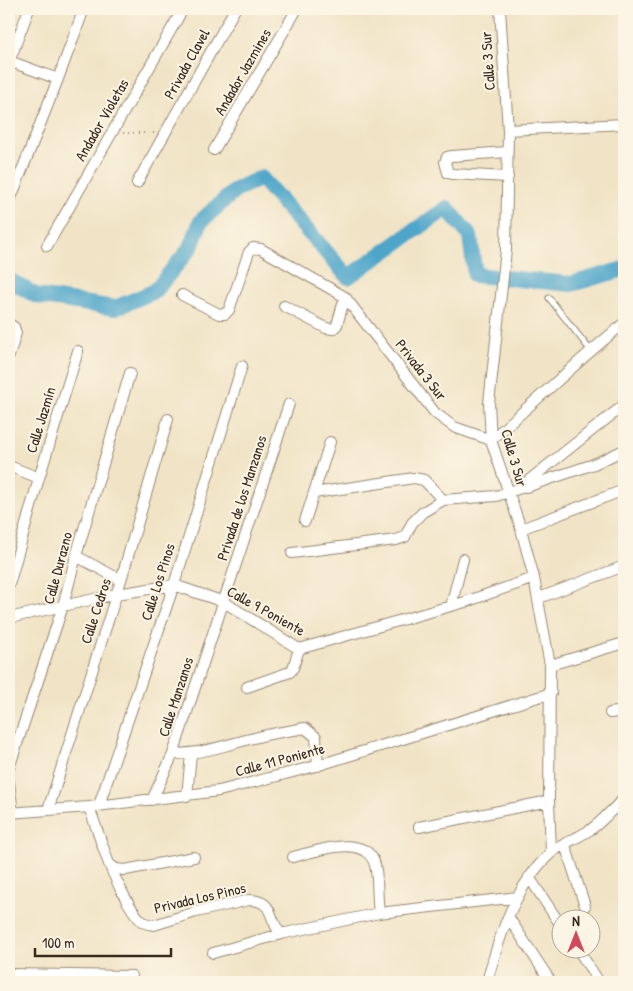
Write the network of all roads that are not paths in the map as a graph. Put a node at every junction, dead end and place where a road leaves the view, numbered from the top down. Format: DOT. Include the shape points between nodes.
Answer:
graph roads {
  1 [pos="29,9"];
  2 [pos="84,9"];
  3 [pos="183,9"];
  4 [pos="235,9"];
  5 [pos="298,9"];
  6 [pos="500,9"];
  7 [pos="9,61"];
  8 [pos="58,80"];
  9 [pos="624,124"];
  10 [pos="508,130"];
  11 [pos="214,150"];
  12 [pos="507,152"];
  13 [pos="508,177"];
  14 [pos="137,183"];
  15 [pos="9,203"];
  16 [pos="47,246"];
  17 [pos="182,295"];
  18 [pos="346,297"];
  19 [pos="550,298"];
  20 [pos="284,306"];
  21 [pos="624,323"];
  22 [pos="9,324"];
  23 [pos="78,351"];
  24 [pos="591,351"];
  25 [pos="9,356"];
  26 [pos="242,366"];
  27 [pos="130,373"];
  28 [pos="289,404"];
  29 [pos="624,405"];
  30 [pos="168,419"];
  31 [pos="491,440"];
  32 [pos="330,442"];
  33 [pos="624,450"];
  34 [pos="9,466"];
  35 [pos="39,478"];
  36 [pos="624,490"];
  37 [pos="513,491"];
  38 [pos="314,493"];
  39 [pos="443,500"];
  40 [pos="305,520"];
  41 [pos="521,529"];
  42 [pos="292,553"];
  43 [pos="76,556"];
  44 [pos="463,559"];
  45 [pos="624,566"];
  46 [pos="534,578"];
  47 [pos="121,580"];
  48 [pos="9,585"];
  49 [pos="174,585"];
  50 [pos="117,594"];
  51 [pos="539,598"];
  52 [pos="224,602"];
  53 [pos="63,606"];
  54 [pos="451,606"];
  55 [pos="9,618"];
  56 [pos="624,643"];
  57 [pos="299,649"];
  58 [pos="550,665"];
  59 [pos="247,687"];
  60 [pos="551,693"];
  61 [pos="624,711"];
  62 [pos="610,714"];
  63 [pos="173,754"];
  64 [pos="191,754"];
  65 [pos="318,766"];
  66 [pos="9,768"];
  67 [pos="9,782"];
  68 [pos="187,796"];
  69 [pos="152,800"];
  70 [pos="549,800"];
  71 [pos="624,801"];
  72 [pos="94,806"];
  73 [pos="48,810"];
  74 [pos="11,813"];
  75 [pos="420,827"];
  76 [pos="565,845"];
  77 [pos="552,852"];
  78 [pos="194,857"];
  79 [pos="293,857"];
  80 [pos="109,864"];
  81 [pos="529,877"];
  82 [pos="518,897"];
  83 [pos="585,906"];
  84 [pos="550,909"];
  85 [pos="379,913"];
  86 [pos="509,918"];
  87 [pos="281,934"];
  88 [pos="213,953"];
  89 [pos="583,958"];
  90 [pos="9,974"];
  91 [pos="132,976"];
  92 [pos="487,982"];
  93 [pos="551,982"];
  94 [pos="599,982"];
  1 -- 7 [label="street"];
  2 -- 8 [label="street"];
  3 -- 16 [label="street, Andador Violetas"];
  4 -- 14 [label="street, Privada Clavel"];
  5 -- 11 [label="street, Andador Jazmines"];
  6 -- 10 [label="street, Calle 3 Sur"];
  7 -- 8 [label="street"];
  8 -- 15 [label="street"];
  9 -- 10 [label="street"];
  10 -- 12 [label="street, Calle 3 Sur"];
  12 -- 13 [label="street, Calle 3 Sur"];
  12 -- 13 [label="street" via="452,156 445,162 448,173 452,174"];
  13 -- 31 [label="street, Calle 3 Sur" via="506,250 489,403"];
  17 -- 18 [label="street, Privada 3 Sur" via="225,314 253,248"];
  18 -- 20 [label="street" via="332,329"];
  18 -- 31 [label="street, Privada 3 Sur" via="435,413 454,427"];
  19 -- 24 [label="lane"];
  21 -- 24 [label="street"];
  22 -- 25 [label="street" via="16,333"];
  23 -- 35 [label="street, Calle Jazmín"];
  24 -- 31 [label="street"];
  26 -- 49 [label="street, Calle Los Pinos"];
  27 -- 43 [label="street, Calle Durazno"];
  28 -- 52 [label="street, Privada de los Manzanos"];
  29 -- 37 [label="street"];
  30 -- 47 [label="street, Calle Cedros"];
  31 -- 37 [label="street, Calle 3 Sur"];
  32 -- 38 [label="street"];
  33 -- 37 [label="street" via="594,464"];
  34 -- 35 [label="street"];
  35 -- 48 [label="street, Calle Jazmín"];
  36 -- 41 [label="street"];
  37 -- 39 [label="street" via="496,496"];
  37 -- 41 [label="street, Calle 3 Sur"];
  38 -- 39 [label="street" via="414,478 424,480"];
  38 -- 40 [label="street"];
  39 -- 42 [label="street" via="423,512 405,537"];
  41 -- 46 [label="street, Calle 3 Sur"];
  43 -- 47 [label="street"];
  43 -- 53 [label="street, Calle Durazno"];
  44 -- 54 [label="street"];
  45 -- 51 [label="street"];
  46 -- 51 [label="street, Calle 3 Sur"];
  46 -- 54 [label="street, Calle 9 Poniente"];
  47 -- 50 [label="street, Calle Cedros"];
  49 -- 50 [label="street, Calle 9 Poniente"];
  49 -- 52 [label="street, Calle 9 Poniente"];
  49 -- 72 [label="street, Calle Los Pinos"];
  50 -- 53 [label="street, Calle 9 Poniente"];
  50 -- 73 [label="street, Calle Cedros"];
  51 -- 58 [label="street, Calle 3 Sur"];
  52 -- 57 [label="street, Calle 9 Poniente"];
  52 -- 63 [label="street, Calle Manzanos"];
  53 -- 55 [label="street, Calle 9 Poniente"];
  53 -- 66 [label="street, Calle Durazno"];
  54 -- 57 [label="street, Calle 9 Poniente"];
  56 -- 58 [label="street"];
  57 -- 59 [label="street" via="290,672"];
  58 -- 60 [label="street, Calle 3 Sur"];
  60 -- 65 [label="street, Calle 11 Poniente"];
  60 -- 70 [label="street, Calle 3 Sur"];
  61 -- 62 [label="street"];
  63 -- 64 [label="street"];
  63 -- 69 [label="street, Calle Manzanos"];
  64 -- 65 [label="street" via="305,728 316,737"];
  64 -- 68 [label="street"];
  65 -- 68 [label="street, Calle 11 Poniente" via="219,792"];
  67 -- 74 [label="street"];
  68 -- 69 [label="street, Calle 11 Poniente"];
  69 -- 72 [label="street, Calle 11 Poniente"];
  70 -- 75 [label="street"];
  70 -- 77 [label="street, Calle 3 Sur"];
  71 -- 76 [label="street" via="592,828"];
  72 -- 73 [label="street, Calle 11 Poniente"];
  72 -- 80 [label="street, Privada Los Pinos"];
  73 -- 74 [label="street, Calle 11 Poniente"];
  76 -- 77 [label="street"];
  76 -- 83 [label="street"];
  77 -- 81 [label="street"];
  78 -- 80 [label="street" via="125,870"];
  79 -- 85 [label="street" via="343,845 358,846 370,855 376,868"];
  80 -- 87 [label="street, Privada Los Pinos" via="121,891 141,921 147,924 258,900 267,906"];
  81 -- 82 [label="street"];
  81 -- 84 [label="street"];
  82 -- 85 [label="street"];
  82 -- 86 [label="street"];
  85 -- 87 [label="street"];
  86 -- 92 [label="street"];
  86 -- 93 [label="street"];
  87 -- 88 [label="street"];
  89 -- 94 [label="street"];
  90 -- 91 [label="street"];
}
